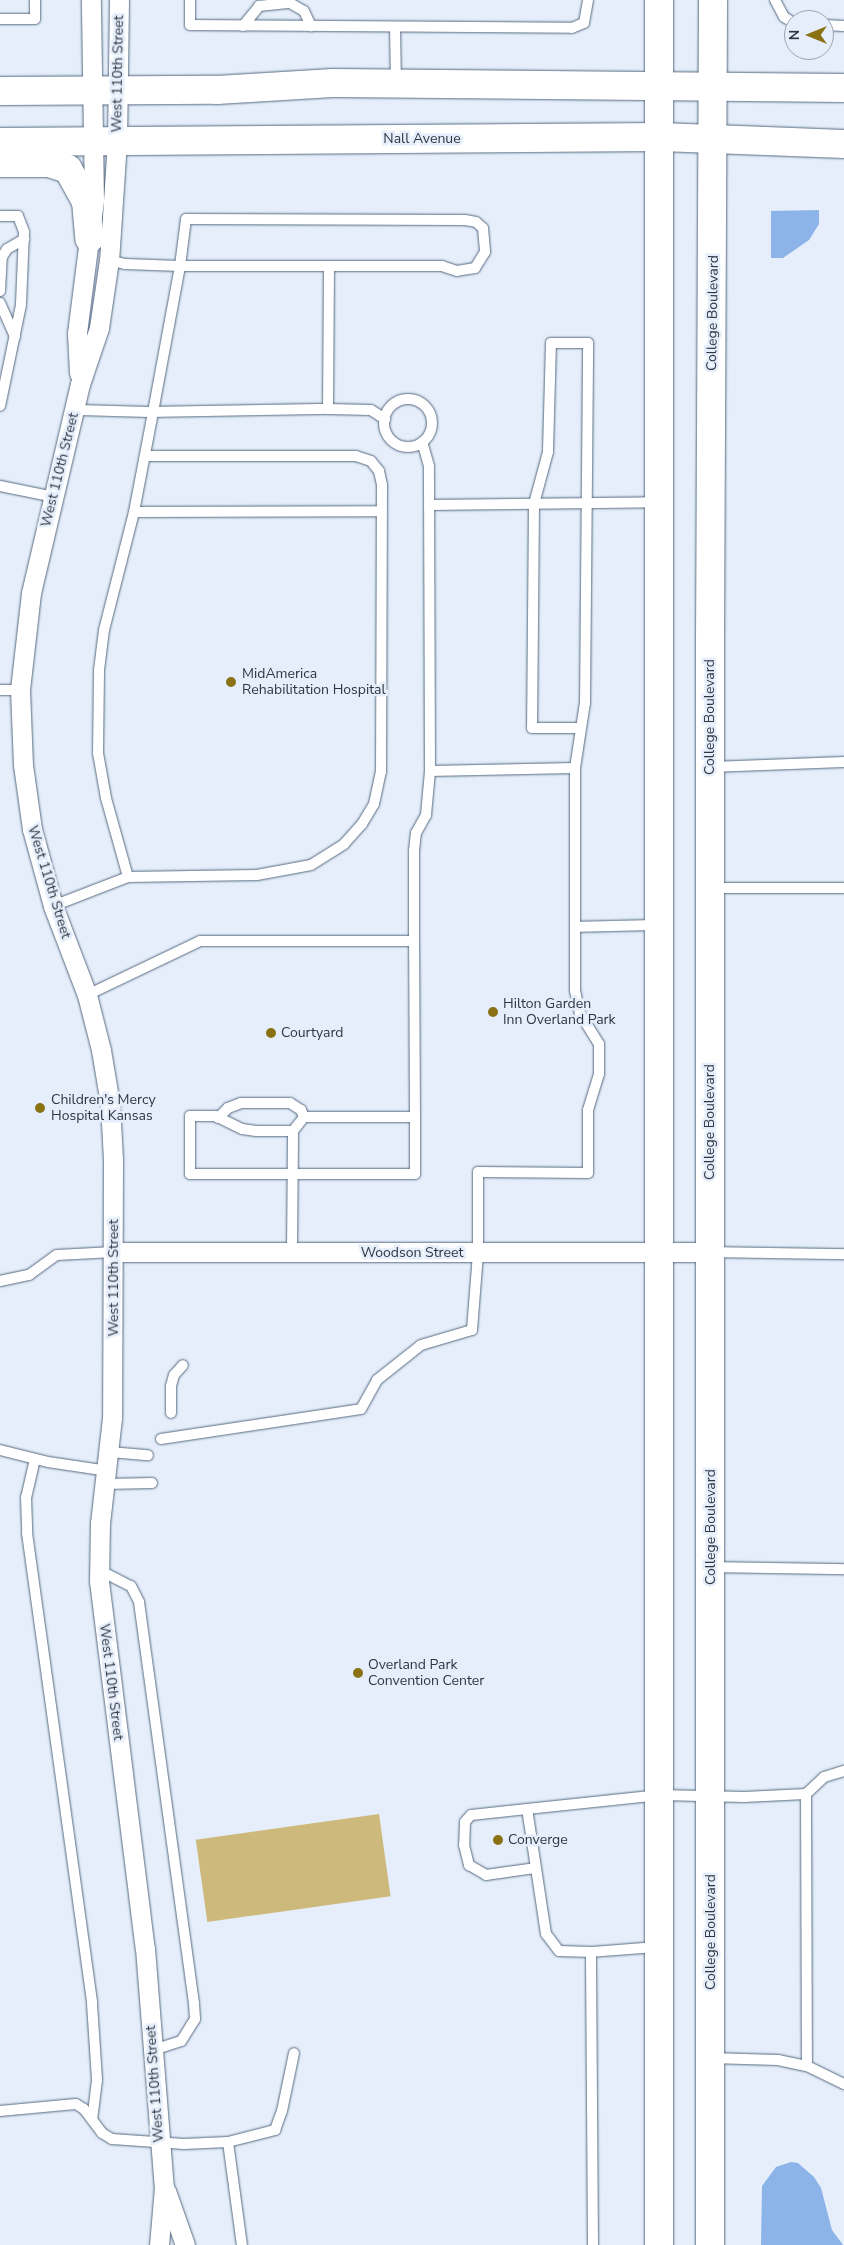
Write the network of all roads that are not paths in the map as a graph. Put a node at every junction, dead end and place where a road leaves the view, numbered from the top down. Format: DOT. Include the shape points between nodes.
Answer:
graph roads {
  1 [pos="35,0"];
  2 [pos="91,0"];
  3 [pos="119,0"];
  4 [pos="190,0"];
  5 [pos="588,0"];
  6 [pos="660,0"];
  7 [pos="713,0"];
  8 [pos="775,0"];
  9 [pos="784,17"];
  10 [pos="0,19"];
  11 [pos="243,26"];
  12 [pos="311,26"];
  13 [pos="396,27"];
  14 [pos="396,83"];
  15 [pos="661,85"];
  16 [pos="714,86"];
  17 [pos="844,88"];
  18 [pos="0,91"];
  19 [pos="106,91"];
  20 [pos="661,137"];
  21 [pos="715,138"];
  22 [pos="106,141"];
  23 [pos="0,142"];
  24 [pos="844,144"];
  25 [pos="0,163"];
  26 [pos="0,216"];
  27 [pos="24,239"];
  28 [pos="89,239"];
  29 [pos="109,260"];
  30 [pos="180,266"];
  31 [pos="329,266"];
  32 [pos="0,291"];
  33 [pos="0,303"];
  34 [pos="15,337"];
  35 [pos="80,384"];
  36 [pos="0,406"];
  37 [pos="328,409"];
  38 [pos="74,410"];
  39 [pos="154,412"];
  40 [pos="384,419"];
  41 [pos="422,442"];
  42 [pos="145,456"];
  43 [pos="0,486"];
  44 [pos="54,497"];
  45 [pos="660,502"];
  46 [pos="585,503"];
  47 [pos="534,504"];
  48 [pos="429,505"];
  49 [pos="382,511"];
  50 [pos="134,512"];
  51 [pos="0,690"];
  52 [pos="20,690"];
  53 [pos="581,728"];
  54 [pos="844,762"];
  55 [pos="575,768"];
  56 [pos="710,768"];
  57 [pos="430,771"];
  58 [pos="128,877"];
  59 [pos="710,888"];
  60 [pos="844,888"];
  61 [pos="53,906"];
  62 [pos="660,925"];
  63 [pos="576,927"];
  64 [pos="414,941"];
  65 [pos="86,996"];
  66 [pos="304,1117"];
  67 [pos="415,1117"];
  68 [pos="218,1118"];
  69 [pos="293,1131"];
  70 [pos="292,1175"];
  71 [pos="660,1250"];
  72 [pos="114,1252"];
  73 [pos="292,1252"];
  74 [pos="710,1252"];
  75 [pos="478,1253"];
  76 [pos="844,1254"];
  77 [pos="0,1281"];
  78 [pos="183,1365"];
  79 [pos="171,1413"];
  80 [pos="161,1439"];
  81 [pos="0,1450"];
  82 [pos="148,1455"];
  83 [pos="35,1459"];
  84 [pos="108,1469"];
  85 [pos="152,1483"];
  86 [pos="711,1567"];
  87 [pos="844,1569"];
  88 [pos="99,1570"];
  89 [pos="844,1771"];
  90 [pos="806,1794"];
  91 [pos="660,1795"];
  92 [pos="711,1795"];
  93 [pos="527,1810"];
  94 [pos="535,1868"];
  95 [pos="659,1947"];
  96 [pos="592,1952"];
  97 [pos="152,2050"];
  98 [pos="294,2053"];
  99 [pos="710,2058"];
  100 [pos="806,2066"];
  101 [pos="844,2084"];
  102 [pos="0,2111"];
  103 [pos="92,2118"];
  104 [pos="160,2142"];
  105 [pos="228,2142"];
  106 [pos="164,2187"];
  107 [pos="159,2245"];
  108 [pos="185,2245"];
  109 [pos="242,2245"];
  110 [pos="593,2245"];
  111 [pos="659,2245"];
  112 [pos="710,2245"];
  1 -- 10 [label="lane" via="35,19"];
  2 -- 19 [label="street, West 110th Street"];
  3 -- 19 [label="street, West 110th Street"];
  4 -- 11 [label="lane" via="190,25"];
  5 -- 13 [label="lane" via="584,23 572,28"];
  6 -- 15 [label="main road"];
  7 -- 16 [label="main road, College Boulevard"];
  8 -- 9 [label="lane"];
  11 -- 12 [label="lane"];
  11 -- 12 [label="lane" via="259,6 290,3 304,11"];
  12 -- 13 [label="lane"];
  13 -- 14 [label="lane"];
  14 -- 15 [label="main road"];
  14 -- 19 [label="main road"];
  15 -- 16 [label="main road"];
  15 -- 20 [label="main road"];
  16 -- 17 [label="main road"];
  16 -- 21 [label="main road, College Boulevard"];
  18 -- 19 [label="main road"];
  19 -- 22 [label="street, West 110th Street"];
  19 -- 22 [label="street, West 110th Street"];
  20 -- 21 [label="main road, Nall Avenue"];
  20 -- 22 [label="main road, Nall Avenue"];
  20 -- 45 [label="main road"];
  21 -- 24 [label="main road, Nall Avenue" via="753,143"];
  21 -- 56 [label="main road, College Boulevard"];
  22 -- 23 [label="main road, Nall Avenue"];
  22 -- 28 [label="street, West 110th Street"];
  22 -- 29 [label="street, West 110th Street"];
  25 -- 28 [label="main road" via="49,163 68,169 86,201"];
  26 -- 27 [label="lane" via="18,216"];
  27 -- 32 [label="lane" via="7,249 2,258"];
  27 -- 34 [label="lane" via="21,305"];
  28 -- 35 [label="street, West 110th Street" via="77,333"];
  29 -- 30 [label="lane" via="125,264"];
  29 -- 35 [label="street, West 110th Street" via="99,328"];
  30 -- 31 [label="lane"];
  30 -- 31 [label="lane" via="186,219 465,220 476,222 483,228 486,241 481,262 465,271 442,266"];
  30 -- 39 [label="lane"];
  31 -- 37 [label="lane"];
  33 -- 34 [label="lane"];
  34 -- 36 [label="lane"];
  35 -- 38 [label="street, West 110th Street"];
  37 -- 39 [label="lane"];
  37 -- 40 [label="lane" via="371,410"];
  38 -- 39 [label="lane"];
  38 -- 44 [label="street, West 110th Street"];
  39 -- 42 [label="lane"];
  40 -- 41 [label="lane" via="386,431 398,445 411,446"];
  40 -- 41 [label="lane" via="394,403 401,399 416,400 429,410 432,418 430,432"];
  41 -- 48 [label="lane" via="429,466"];
  42 -- 49 [label="lane" via="356,456 371,461 379,471"];
  42 -- 50 [label="lane"];
  43 -- 44 [label="lane"];
  44 -- 52 [label="street, West 110th Street" via="31,593"];
  45 -- 46 [label="lane"];
  45 -- 62 [label="main road"];
  46 -- 47 [label="lane"];
  46 -- 47 [label="lane" via="588,343 551,343 548,452"];
  46 -- 53 [label="lane" via="585,703"];
  47 -- 48 [label="lane"];
  47 -- 53 [label="lane" via="532,728"];
  48 -- 57 [label="lane"];
  49 -- 50 [label="lane"];
  49 -- 58 [label="lane" via="381,772 374,804 362,824 324,858 293,871 257,875"];
  50 -- 58 [label="lane" via="104,630 98,709 98,753 106,798"];
  51 -- 52 [label="lane"];
  52 -- 61 [label="street, West 110th Street" via="27,799 38,855"];
  53 -- 55 [label="lane"];
  54 -- 56 [label="lane"];
  55 -- 57 [label="lane"];
  55 -- 63 [label="lane"];
  56 -- 59 [label="main road, College Boulevard"];
  57 -- 64 [label="lane" via="426,815 416,833"];
  58 -- 61 [label="lane"];
  59 -- 60 [label="lane"];
  59 -- 74 [label="main road, College Boulevard"];
  61 -- 65 [label="street, West 110th Street"];
  62 -- 63 [label="lane"];
  62 -- 71 [label="main road"];
  63 -- 75 [label="lane" via="575,991 580,1014 599,1044 599,1074 588,1110 588,1173 478,1172"];
  64 -- 65 [label="lane" via="200,941"];
  64 -- 67 [label="lane"];
  65 -- 72 [label="street, West 110th Street" via="101,1050 110,1104"];
  66 -- 67 [label="lane"];
  66 -- 68 [label="lane" via="301,1110 290,1103 242,1103 228,1108"];
  66 -- 69 [label="lane"];
  67 -- 70 [label="lane" via="415,1174"];
  68 -- 69 [label="lane" via="242,1129"];
  68 -- 70 [label="lane" via="190,1116 190,1174"];
  69 -- 70 [label="lane"];
  70 -- 73 [label="lane"];
  71 -- 74 [label="street, Woodson Street"];
  71 -- 75 [label="street, Woodson Street"];
  71 -- 91 [label="main road"];
  72 -- 73 [label="street, Woodson Street"];
  72 -- 77 [label="lane" via="57,1255 29,1275"];
  72 -- 84 [label="street, West 110th Street"];
  73 -- 75 [label="street, Woodson Street"];
  74 -- 76 [label="lane"];
  74 -- 86 [label="main road, College Boulevard"];
  75 -- 80 [label="lane" via="472,1330 420,1345 377,1380 361,1409"];
  78 -- 79 [label="lane" via="174,1375 171,1386"];
  81 -- 83 [label="lane"];
  82 -- 84 [label="lane"];
  83 -- 84 [label="lane"];
  83 -- 103 [label="lane" via="26,1497 27,1533 92,2004 96,2080"];
  84 -- 85 [label="lane"];
  84 -- 88 [label="street, West 110th Street" via="100,1523"];
  86 -- 87 [label="lane"];
  86 -- 92 [label="main road, College Boulevard"];
  88 -- 97 [label="street, West 110th Street" via="104,1635 145,1948"];
  88 -- 97 [label="lane" via="131,1586 139,1602 194,2004 195,2019 181,2041"];
  89 -- 90 [label="lane" via="824,1777"];
  90 -- 92 [label="lane"];
  90 -- 100 [label="lane"];
  91 -- 92 [label="lane"];
  91 -- 93 [label="lane"];
  91 -- 95 [label="main road"];
  92 -- 99 [label="main road, College Boulevard"];
  93 -- 94 [label="lane"];
  93 -- 94 [label="lane" via="471,1815 465,1822 464,1845 469,1866 486,1874"];
  94 -- 96 [label="lane" via="543,1920 551,1944 559,1951"];
  95 -- 96 [label="lane"];
  95 -- 111 [label="main road"];
  96 -- 110 [label="lane"];
  97 -- 104 [label="street, West 110th Street"];
  98 -- 105 [label="lane" via="275,2130"];
  99 -- 100 [label="lane" via="778,2060"];
  99 -- 112 [label="main road, College Boulevard"];
  100 -- 101 [label="lane"];
  102 -- 103 [label="lane" via="76,2104"];
  103 -- 104 [label="lane" via="102,2133 112,2139"];
  104 -- 105 [label="lane"];
  104 -- 106 [label="street, West 110th Street"];
  105 -- 109 [label="lane"];
  106 -- 107 [label="street, West 110th Street"];
  106 -- 108 [label="street, West 110th Street"];
}
